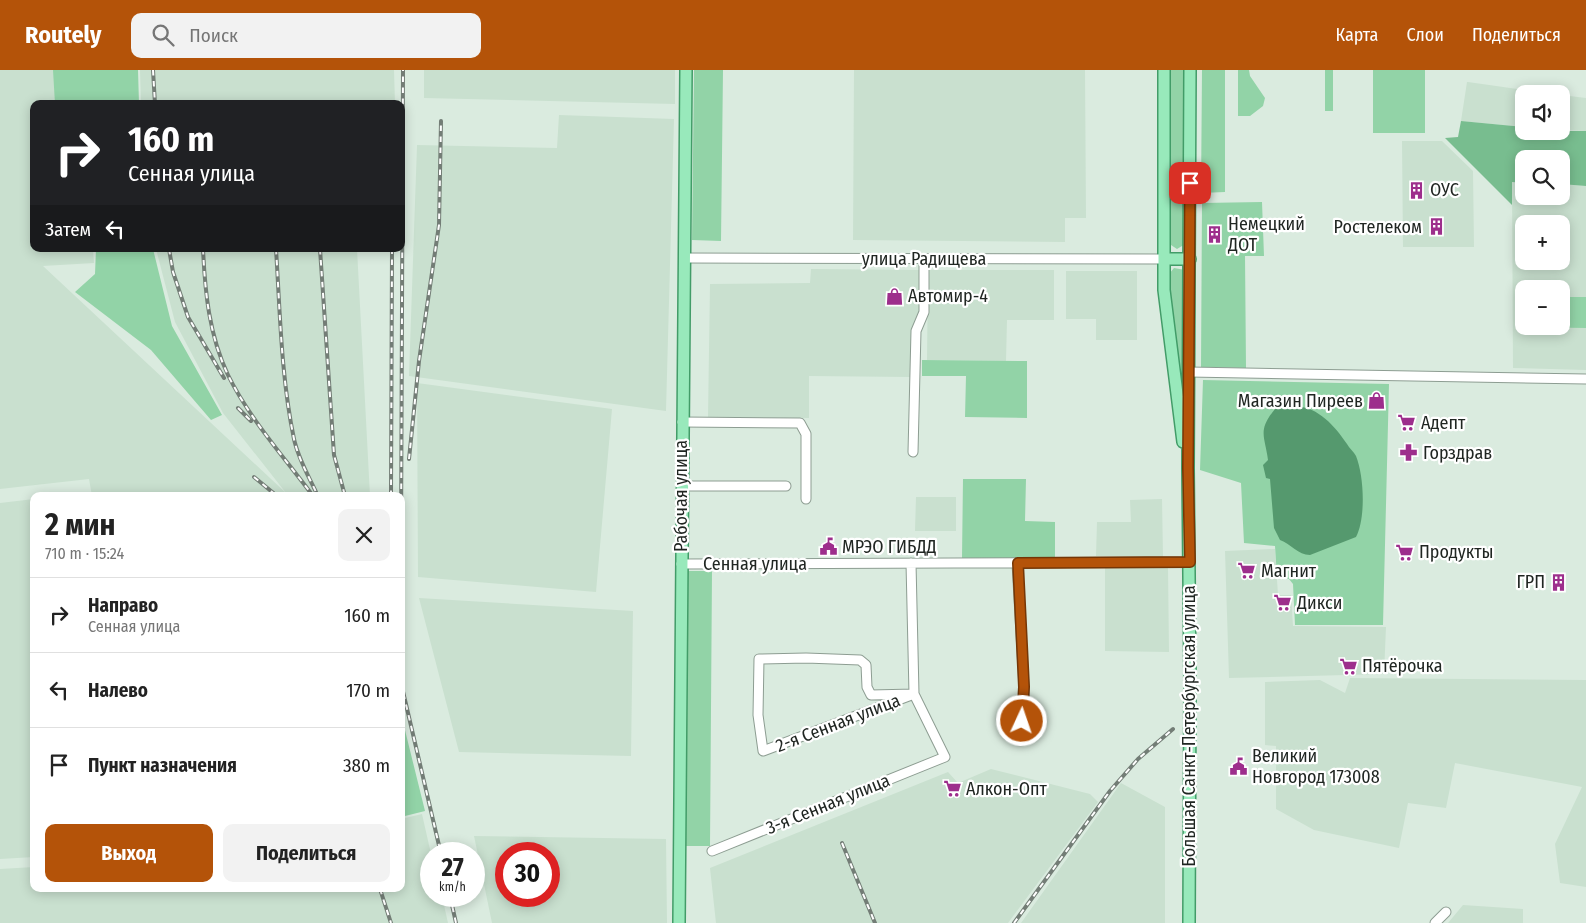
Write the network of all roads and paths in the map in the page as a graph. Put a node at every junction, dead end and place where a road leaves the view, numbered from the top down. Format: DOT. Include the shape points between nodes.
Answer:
graph roads {
  1 [pos="686,70"];
  2 [pos="1164,70"];
  3 [pos="1190,70"];
  4 [pos="684,258"];
  5 [pos="1165,259"];
  6 [pos="1190,259"];
  7 [pos="924,260"];
  8 [pos="1189,372"];
  9 [pos="1586,379"];
  10 [pos="682,422"];
  11 [pos="912,452"];
  12 [pos="1188,468"];
  13 [pos="682,486"];
  14 [pos="786,486"];
  15 [pos="806,499"];
  16 [pos="1190,562"];
  17 [pos="911,563"];
  18 [pos="1018,563"];
  19 [pos="681,564"];
  20 [pos="914,694"];
  21 [pos="1022,721"];
  22 [pos="712,851"];
  23 [pos="1446,912"];
  24 [pos="680,923"];
  25 [pos="1189,923"];
  26 [pos="1435,923"];
  1 -- 4 [label="main road, Рабочая улица"];
  2 -- 5 [label="main road, Большая Санкт-Петербургская улица"];
  3 -- 6 [label="main road, Большая Санкт-Петербургская улица"];
  4 -- 7 [label="street, улица Радищева"];
  4 -- 10 [label="main road, Рабочая улица"];
  5 -- 6 [label="main road"];
  5 -- 7 [label="street, улица Радищева"];
  5 -- 12 [label="main road, Большая Санкт-Петербургская улица" via="1165,297 1180,428"];
  6 -- 8 [label="main road, Большая Санкт-Петербургская улица"];
  7 -- 11 [label="street" via="924,312 916,331"];
  8 -- 9 [label="street"];
  8 -- 12 [label="main road, Большая Санкт-Петербургская улица"];
  10 -- 13 [label="main road, Рабочая улица"];
  10 -- 15 [label="street" via="800,423 806,434"];
  12 -- 16 [label="main road, Большая Санкт-Петербургская улица"];
  13 -- 14 [label="street"];
  13 -- 19 [label="main road, Рабочая улица"];
  16 -- 18 [label="street, Сенная улица"];
  16 -- 25 [label="main road, Большая Санкт-Петербургская улица"];
  17 -- 18 [label="street, Сенная улица"];
  17 -- 19 [label="street, Сенная улица"];
  17 -- 20 [label="street"];
  18 -- 21 [label="street" via="1024,687"];
  19 -- 24 [label="main road, Рабочая улица"];
  20 -- 20 [label="street, 2-я Сенная улица" via="872,695 867,687 866,665 860,660 759,658 758,715 763,751"];
  20 -- 22 [label="street, 3-я Сенная улица" via="945,757"];
  23 -- 26 [label="street"];
}
